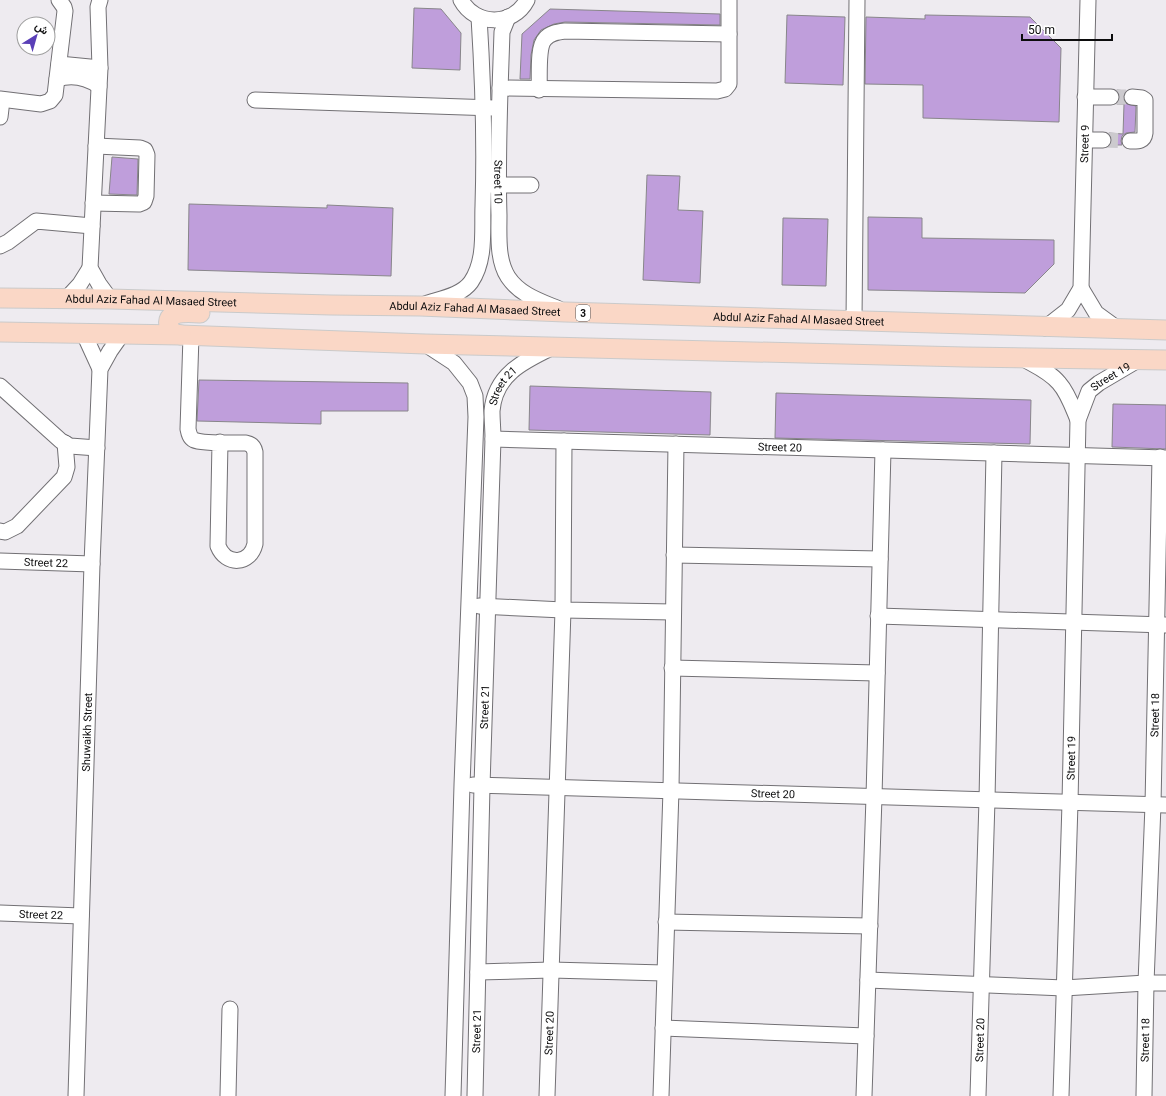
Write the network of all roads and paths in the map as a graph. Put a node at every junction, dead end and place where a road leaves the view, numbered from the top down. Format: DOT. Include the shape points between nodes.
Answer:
graph roads {
  1 [pos="59,0"];
  2 [pos="461,0"];
  3 [pos="527,0"];
  4 [pos="729,0"];
  5 [pos="857,0"];
  6 [pos="1088,0"];
  7 [pos="98,2"];
  8 [pos="479,17"];
  9 [pos="508,17"];
  10 [pos="729,34"];
  11 [pos="59,64"];
  12 [pos="100,68"];
  13 [pos="57,79"];
  14 [pos="99,86"];
  15 [pos="500,88"];
  16 [pos="539,90"];
  17 [pos="1086,97"];
  18 [pos="1111,97"];
  19 [pos="1132,97"];
  20 [pos="1,100"];
  21 [pos="255,100"];
  22 [pos="484,107"];
  23 [pos="499,108"];
  24 [pos="0,117"];
  25 [pos="1085,140"];
  26 [pos="1103,140"];
  27 [pos="1130,141"];
  28 [pos="96,146"];
  29 [pos="491,185"];
  30 [pos="531,185"];
  31 [pos="94,203"];
  32 [pos="92,226"];
  33 [pos="0,246"];
  34 [pos="90,268"];
  35 [pos="1081,288"];
  36 [pos="0,298"];
  37 [pos="67,298"];
  38 [pos="110,299"];
  39 [pos="332,305"];
  40 [pos="420,306"];
  41 [pos="565,312"];
  42 [pos="854,321"];
  43 [pos="1045,328"];
  44 [pos="1118,329"];
  45 [pos="1166,330"];
  46 [pos="0,332"];
  47 [pos="84,334"];
  48 [pos="122,334"];
  49 [pos="186,336"];
  50 [pos="425,344"];
  51 [pos="552,347"];
  52 [pos="1022,358"];
  53 [pos="1138,360"];
  54 [pos="1166,360"];
  55 [pos="100,369"];
  56 [pos="0,386"];
  57 [pos="1078,420"];
  58 [pos="493,439"];
  59 [pos="564,441"];
  60 [pos="220,442"];
  61 [pos="65,443"];
  62 [pos="676,444"];
  63 [pos="97,448"];
  64 [pos="883,450"];
  65 [pos="994,453"];
  66 [pos="1077,455"];
  67 [pos="1163,458"];
  68 [pos="0,531"];
  69 [pos="674,555"];
  70 [pos="880,559"];
  71 [pos="0,561"];
  72 [pos="92,564"];
  73 [pos="470,605"];
  74 [pos="488,607"];
  75 [pos="562,610"];
  76 [pos="673,612"];
  77 [pos="878,616"];
  78 [pos="990,619"];
  79 [pos="1073,622"];
  80 [pos="1161,625"];
  81 [pos="672,668"];
  82 [pos="877,673"];
  83 [pos="462,785"];
  84 [pos="482,786"];
  85 [pos="557,787"];
  86 [pos="670,790"];
  87 [pos="874,797"];
  88 [pos="987,800"];
  89 [pos="1070,803"];
  90 [pos="1160,805"];
  91 [pos="0,913"];
  92 [pos="81,916"];
  93 [pos="666,922"];
  94 [pos="870,926"];
  95 [pos="551,970"];
  96 [pos="478,972"];
  97 [pos="664,973"];
  98 [pos="868,980"];
  99 [pos="1146,983"];
  100 [pos="981,984"];
  101 [pos="1166,984"];
  102 [pos="1064,988"];
  103 [pos="230,1009"];
  104 [pos="663,1028"];
  105 [pos="866,1036"];
  106 [pos="76,1096"];
  107 [pos="228,1096"];
  108 [pos="453,1096"];
  109 [pos="475,1096"];
  110 [pos="547,1096"];
  111 [pos="661,1096"];
  112 [pos="864,1096"];
  113 [pos="978,1096"];
  114 [pos="1061,1096"];
  115 [pos="1144,1096"];
  1 -- 11 [label="street" via="64,7"];
  2 -- 8 [label="street" via="467,9"];
  3 -- 9 [label="street" via="520,9"];
  4 -- 10 [label="street"];
  5 -- 42 [label="street"];
  6 -- 17 [label="street, Street 9"];
  7 -- 12 [label="street"];
  8 -- 9 [label="street" via="494,20"];
  8 -- 22 [label="street, Street 10"];
  9 -- 15 [label="street, Street 10" via="502,32"];
  10 -- 16 [label="street" via="554,32 544,40 541,49"];
  10 -- 16 [label="street" via="729,84 725,89"];
  11 -- 12 [label="street"];
  11 -- 13 [label="street"];
  12 -- 14 [label="street"];
  13 -- 14 [label="street" via="78,77"];
  13 -- 20 [label="street" via="55,95 46,103"];
  14 -- 28 [label="street"];
  15 -- 16 [label="street"];
  15 -- 23 [label="street, Street 10"];
  17 -- 18 [label="street"];
  17 -- 25 [label="street, Street 9"];
  19 -- 27 [label="street" via="1145,100 1145,133 1142,140"];
  20 -- 24 [label="street"];
  21 -- 22 [label="street"];
  22 -- 23 [label="street"];
  22 -- 29 [label="street, Street 10"];
  23 -- 29 [label="street, Street 10"];
  25 -- 26 [label="street"];
  25 -- 35 [label="street, Street 9"];
  28 -- 31 [label="street"];
  28 -- 31 [label="street" via="145,150 146,196 144,202 139,204"];
  29 -- 30 [label="street"];
  29 -- 40 [label="street, Street 10" via="481,254 474,277 460,291"];
  29 -- 41 [label="street, Street 10" via="500,255 507,276 528,296"];
  31 -- 32 [label="street"];
  32 -- 33 [label="street" via="36,221"];
  32 -- 34 [label="street"];
  34 -- 37 [label="street"];
  34 -- 38 [label="street"];
  35 -- 43 [label="street, Street 9" via="1068,310"];
  35 -- 44 [label="street" via="1096,314"];
  36 -- 37 [label="main road, Abdul Aziz Fahad Al Masaed Street / 3"];
  37 -- 38 [label="main road, Abdul Aziz Fahad Al Masaed Street / 3"];
  38 -- 39 [label="main road, Abdul Aziz Fahad Al Masaed Street / 3"];
  39 -- 40 [label="main road, Abdul Aziz Fahad Al Masaed Street / 3"];
  39 -- 49 [label="main road" via="303,316 181,312 173,315 169,319 172,333"];
  40 -- 41 [label="main road, Abdul Aziz Fahad Al Masaed Street / 3"];
  41 -- 42 [label="main road, Abdul Aziz Fahad Al Masaed Street / 3"];
  42 -- 43 [label="main road, Abdul Aziz Fahad Al Masaed Street / 3"];
  43 -- 44 [label="main road, Abdul Aziz Fahad Al Masaed Street / 3"];
  44 -- 45 [label="main road, Abdul Aziz Fahad Al Masaed Street / 3"];
  46 -- 47 [label="main road"];
  47 -- 48 [label="main road"];
  47 -- 55 [label="street, Shuwaikh Street"];
  48 -- 49 [label="main road"];
  48 -- 55 [label="street, Shuwaikh Street"];
  49 -- 50 [label="main road"];
  49 -- 60 [label="street" via="189,434 195,440"];
  50 -- 51 [label="main road"];
  50 -- 73 [label="street, Street 21" via="454,363 470,383 475,396"];
  51 -- 52 [label="main road"];
  51 -- 58 [label="street, Street 21" via="517,366 497,389 492,412"];
  52 -- 53 [label="main road"];
  52 -- 57 [label="street, Street 19" via="1047,372 1059,383 1068,396"];
  53 -- 54 [label="main road"];
  53 -- 57 [label="street, Street 19" via="1089,391"];
  55 -- 63 [label="street, Shuwaikh Street"];
  56 -- 61 [label="street"];
  57 -- 66 [label="street, Street 19"];
  58 -- 59 [label="street, Street 20"];
  58 -- 74 [label="street, Street 21"];
  59 -- 62 [label="street, Street 20"];
  59 -- 75 [label="street, Street 20"];
  60 -- 60 [label="street" via="250,444 255,452 255,544 251,554 237,561 223,555 218,546"];
  61 -- 63 [label="street" via="70,446"];
  61 -- 68 [label="street" via="67,467 64,477 17,526 5,532"];
  62 -- 64 [label="street, Street 20"];
  62 -- 69 [label="street"];
  63 -- 72 [label="street, Shuwaikh Street"];
  64 -- 65 [label="street, Street 20"];
  64 -- 70 [label="street"];
  65 -- 66 [label="street, Street 20"];
  65 -- 78 [label="street, Street 20"];
  66 -- 67 [label="street, Street 18"];
  66 -- 79 [label="street, Street 19"];
  67 -- 80 [label="street, Street 18"];
  69 -- 70 [label="street"];
  69 -- 76 [label="street"];
  70 -- 77 [label="street"];
  71 -- 72 [label="street, Street 22"];
  72 -- 92 [label="street, Shuwaikh Street"];
  73 -- 74 [label="street"];
  73 -- 83 [label="street, Street 21"];
  74 -- 75 [label="street"];
  74 -- 84 [label="street, Street 21"];
  75 -- 76 [label="street"];
  75 -- 85 [label="street, Street 20"];
  76 -- 81 [label="street"];
  77 -- 78 [label="street"];
  77 -- 82 [label="street"];
  78 -- 79 [label="street"];
  78 -- 88 [label="street, Street 20"];
  79 -- 80 [label="street"];
  79 -- 89 [label="street, Street 19"];
  80 -- 90 [label="street, Street 18"];
  81 -- 82 [label="street"];
  81 -- 86 [label="street"];
  82 -- 87 [label="street"];
  83 -- 84 [label="street, Street 20"];
  83 -- 108 [label="street, Street 21"];
  84 -- 85 [label="street, Street 20"];
  84 -- 96 [label="street, Street 21"];
  85 -- 86 [label="street, Street 20"];
  85 -- 95 [label="street, Street 20"];
  86 -- 87 [label="street, Street 20"];
  86 -- 93 [label="street"];
  87 -- 88 [label="street, Street 20"];
  87 -- 94 [label="street"];
  88 -- 89 [label="street, Street 20"];
  88 -- 100 [label="street, Street 20"];
  89 -- 90 [label="street"];
  89 -- 102 [label="street, Street 19"];
  90 -- 99 [label="street, Street 18"];
  91 -- 92 [label="street, Street 22"];
  92 -- 106 [label="street, Shuwaikh Street"];
  93 -- 94 [label="street"];
  93 -- 97 [label="street"];
  94 -- 98 [label="street"];
  95 -- 96 [label="street"];
  95 -- 97 [label="street"];
  95 -- 110 [label="street, Street 20"];
  96 -- 109 [label="street, Street 21"];
  97 -- 104 [label="street"];
  98 -- 100 [label="street"];
  98 -- 105 [label="street"];
  99 -- 101 [label="street"];
  99 -- 102 [label="street"];
  99 -- 115 [label="street, Street 18"];
  100 -- 102 [label="street"];
  100 -- 113 [label="street, Street 20"];
  102 -- 114 [label="street, Street 19"];
  103 -- 107 [label="street"];
  104 -- 105 [label="street"];
  104 -- 111 [label="street"];
  105 -- 112 [label="street"];
}
